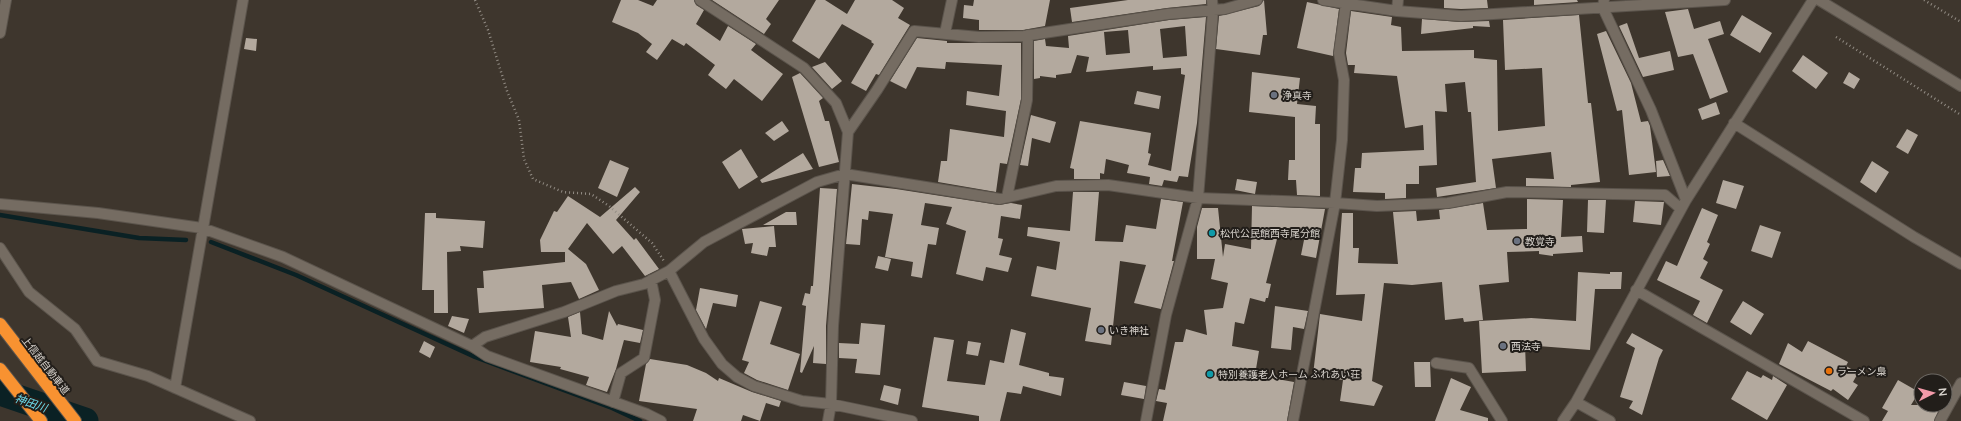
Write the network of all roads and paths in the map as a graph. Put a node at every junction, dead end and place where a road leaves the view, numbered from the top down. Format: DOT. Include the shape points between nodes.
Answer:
graph roads {
  1 [pos="6,0"];
  2 [pos="243,0"];
  3 [pos="475,0"];
  4 [pos="700,0"];
  5 [pos="952,0"];
  6 [pos="1212,0"];
  7 [pos="1257,0"];
  8 [pos="1323,0"];
  9 [pos="1398,0"];
  10 [pos="1725,0"];
  11 [pos="1813,0"];
  12 [pos="1819,0"];
  13 [pos="1924,0"];
  14 [pos="1346,3"];
  15 [pos="1603,4"];
  16 [pos="1213,11"];
  17 [pos="1397,12"];
  18 [pos="1961,22"];
  19 [pos="945,32"];
  20 [pos="0,33"];
  21 [pos="1028,35"];
  22 [pos="1836,37"];
  23 [pos="1961,86"];
  24 [pos="1961,115"];
  25 [pos="1734,123"];
  26 [pos="848,132"];
  27 [pos="845,174"];
  28 [pos="1007,197"];
  29 [pos="1198,198"];
  30 [pos="1686,200"];
  31 [pos="1335,203"];
  32 [pos="0,204"];
  33 [pos="1681,209"];
  34 [pos="202,228"];
  35 [pos="0,248"];
  36 [pos="1961,264"];
  37 [pos="669,271"];
  38 [pos="651,280"];
  39 [pos="1636,290"];
  40 [pos="0,324"];
  41 [pos="472,346"];
  42 [pos="1436,363"];
  43 [pos="0,369"];
  44 [pos="1961,383"];
  45 [pos="175,388"];
  46 [pos="613,402"];
  47 [pos="1576,402"];
  48 [pos="831,404"];
  49 [pos="41,421"];
  50 [pos="75,421"];
  51 [pos="250,421"];
  52 [pos="661,421"];
  53 [pos="828,421"];
  54 [pos="912,421"];
  55 [pos="1146,421"];
  56 [pos="1293,421"];
  57 [pos="1502,421"];
  58 [pos="1563,421"];
  59 [pos="1610,421"];
  60 [pos="1864,421"];
  61 [pos="1940,421"];
  1 -- 20 [label="street"];
  2 -- 34 [label="street"];
  3 -- 37 [label="path" via="519,120 524,159 533,179 563,192 591,194 609,206 652,243"];
  4 -- 26 [label="street" via="804,68 836,103"];
  5 -- 19 [label="street"];
  6 -- 16 [label="street"];
  7 -- 16 [label="street"];
  8 -- 14 [label="street"];
  9 -- 17 [label="street"];
  10 -- 15 [label="street"];
  11 -- 25 [label="street"];
  12 -- 23 [label="street"];
  13 -- 18 [label="path"];
  14 -- 17 [label="street"];
  14 -- 31 [label="street" via="1339,53 1344,80 1342,140"];
  15 -- 17 [label="street" via="1461,16"];
  15 -- 30 [label="street"];
  16 -- 21 [label="street" via="1168,14"];
  16 -- 29 [label="street"];
  19 -- 21 [label="street" via="979,37"];
  19 -- 26 [label="street" via="914,31"];
  21 -- 28 [label="street" via="1027,100"];
  22 -- 24 [label="path"];
  25 -- 30 [label="street"];
  25 -- 36 [label="street"];
  26 -- 27 [label="street"];
  27 -- 28 [label="street" via="1000,199"];
  27 -- 37 [label="street" via="817,182 704,242"];
  27 -- 48 [label="street" via="833,334"];
  28 -- 29 [label="street" via="1056,186 1108,185"];
  29 -- 31 [label="street"];
  29 -- 55 [label="street" via="1166,315"];
  30 -- 33 [label="street"];
  31 -- 33 [label="street" via="1377,206 1448,203 1507,192 1665,195"];
  31 -- 56 [label="street"];
  32 -- 34 [label="street" via="98,213"];
  33 -- 39 [label="street"];
  34 -- 41 [label="street" via="283,257"];
  34 -- 45 [label="street"];
  35 -- 45 [label="street" via="29,292 75,329 97,361 148,376"];
  37 -- 38 [label="street"];
  37 -- 48 [label="street" via="704,339 722,364 737,377 754,386 802,401"];
  38 -- 41 [label="street" via="564,312 485,337"];
  38 -- 46 [label="street" via="655,300 644,358 621,374"];
  39 -- 47 [label="street"];
  39 -- 60 [label="street"];
  40 -- 50 [label="highway, 上信越自動車道"];
  41 -- 46 [label="street" via="487,356"];
  42 -- 57 [label="street" via="1469,368"];
  43 -- 49 [label="highway"];
  44 -- 61 [label="street"];
  45 -- 51 [label="street"];
  46 -- 52 [label="street"];
  47 -- 58 [label="street"];
  47 -- 59 [label="street"];
  48 -- 53 [label="street"];
  48 -- 54 [label="street"];
}
